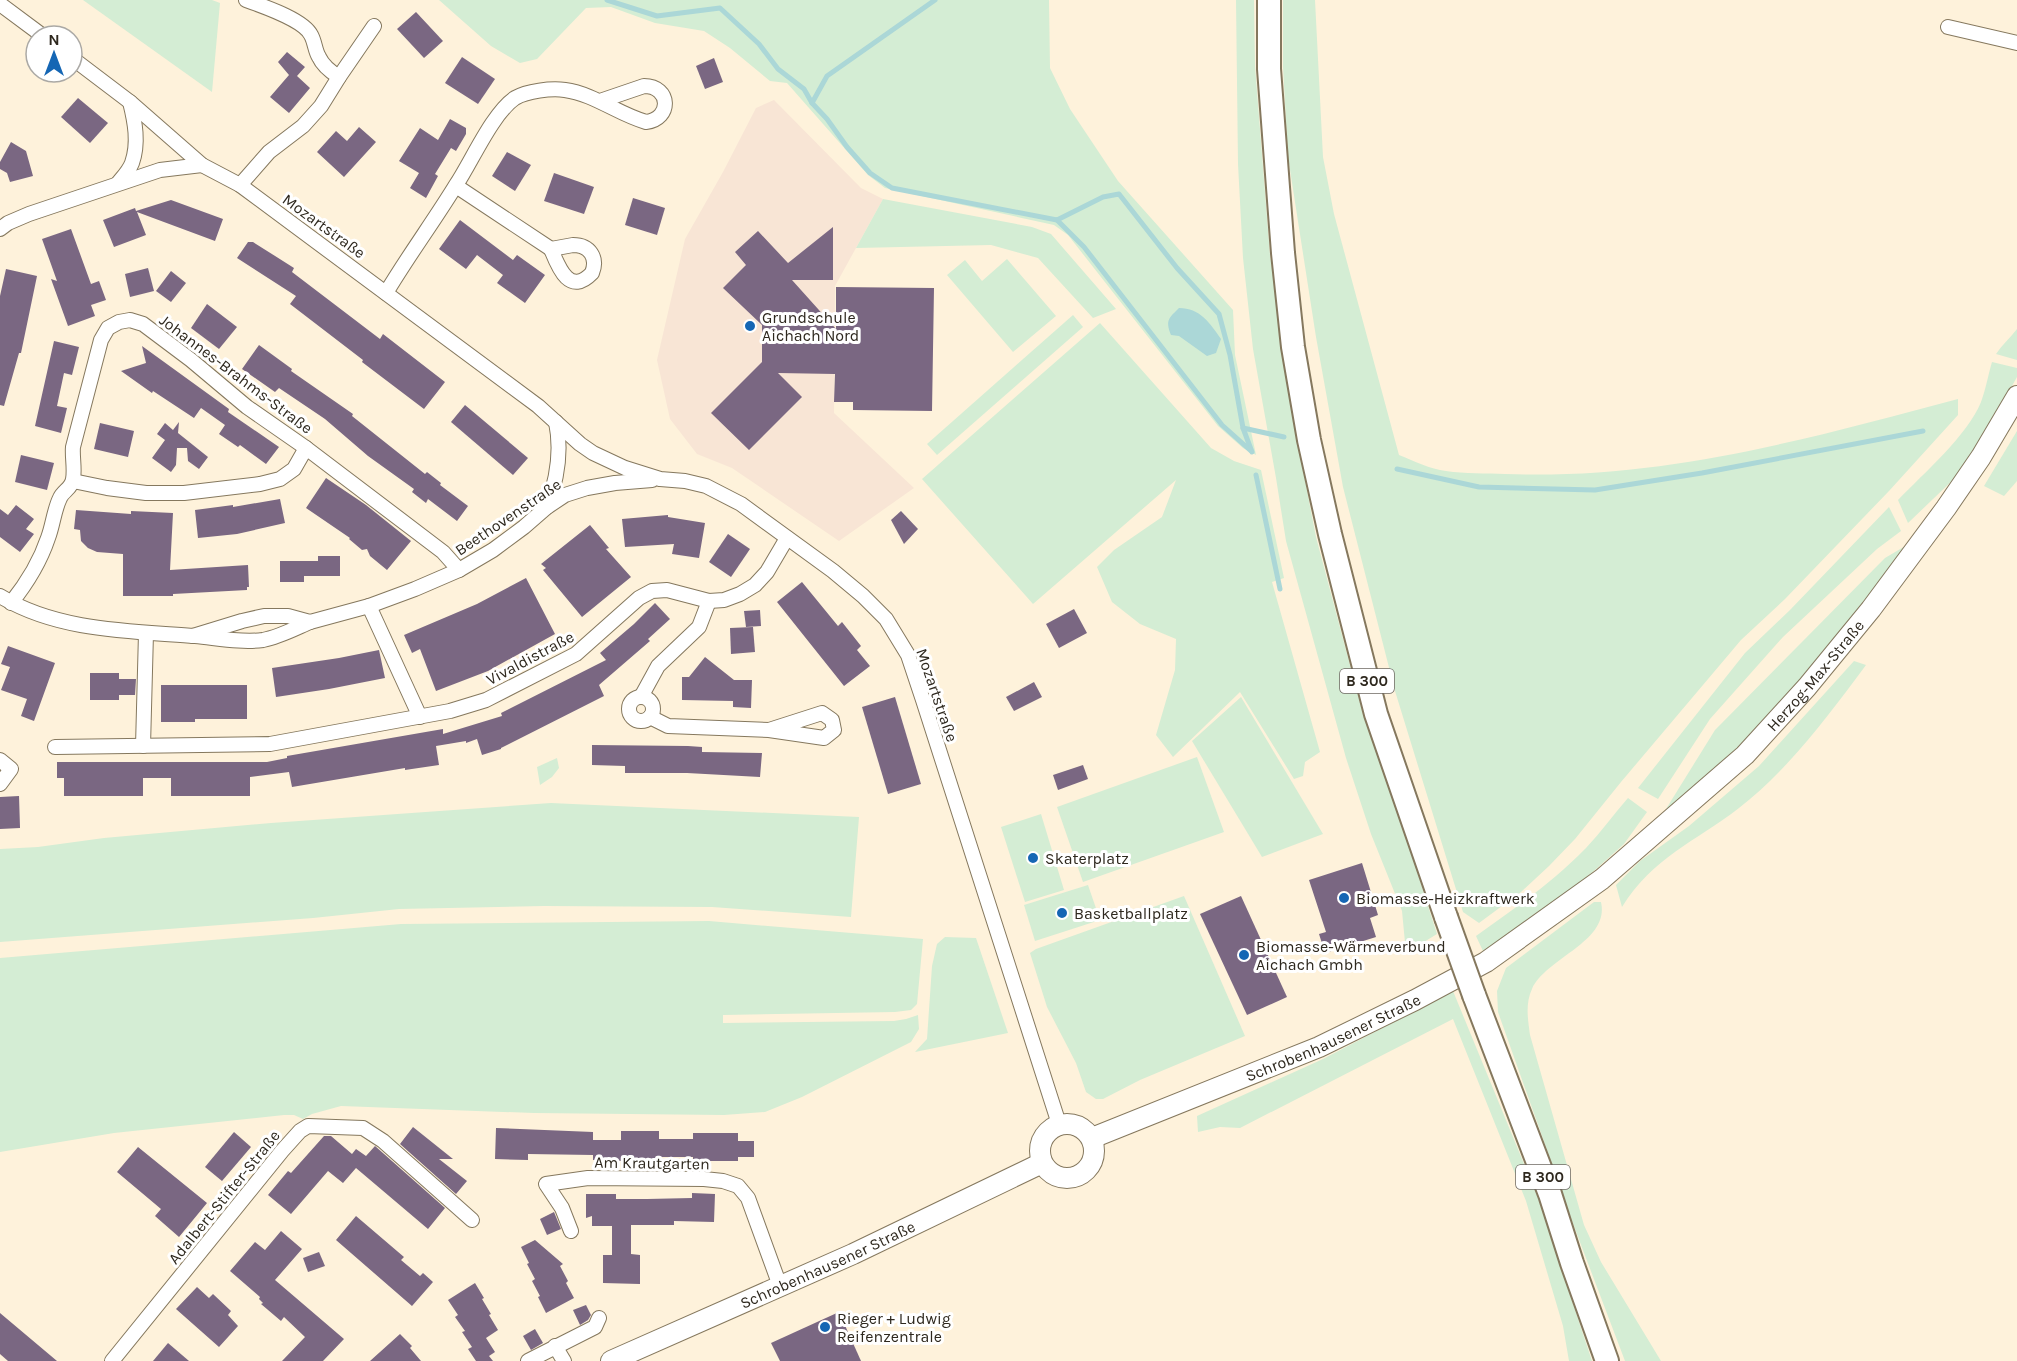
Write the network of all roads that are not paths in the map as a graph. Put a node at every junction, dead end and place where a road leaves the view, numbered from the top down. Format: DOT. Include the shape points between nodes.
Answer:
graph roads {
  1 [pos="246,0"];
  2 [pos="1269,0"];
  3 [pos="0,4"];
  4 [pos="27,24"];
  5 [pos="374,26"];
  6 [pos="1948,27"];
  7 [pos="2017,43"];
  8 [pos="84,67"];
  9 [pos="339,77"];
  10 [pos="600,101"];
  11 [pos="130,102"];
  12 [pos="202,165"];
  13 [pos="118,183"];
  14 [pos="240,185"];
  15 [pos="456,186"];
  16 [pos="0,229"];
  17 [pos="551,249"];
  18 [pos="386,293"];
  19 [pos="2017,396"];
  20 [pos="556,422"];
  21 [pos="306,448"];
  22 [pos="660,479"];
  23 [pos="73,481"];
  24 [pos="547,507"];
  25 [pos="788,538"];
  26 [pos="459,570"];
  27 [pos="6,599"];
  28 [pos="709,601"];
  29 [pos="369,606"];
  30 [pos="310,622"];
  31 [pos="146,633"];
  32 [pos="194,636"];
  33 [pos="641,697"];
  34 [pos="420,717"];
  35 [pos="650,717"];
  36 [pos="769,730"];
  37 [pos="143,746"];
  38 [pos="55,747"];
  39 [pos="0,760"];
  40 [pos="0,784"];
  41 [pos="1561,909"];
  42 [pos="1059,1124"];
  43 [pos="1092,1138"];
  44 [pos="1042,1162"];
  45 [pos="472,1220"];
  46 [pos="571,1231"];
  47 [pos="780,1286"];
  48 [pos="599,1318"];
  49 [pos="555,1346"];
  50 [pos="112,1361"];
  51 [pos="528,1361"];
  52 [pos="564,1361"];
  53 [pos="611,1361"];
  54 [pos="1607,1361"];
  1 -- 9 [label="street" via="278,12 310,33 319,58"];
  2 -- 54 [label="highway, B 300, bridge" via="1269,69 1293,347 1337,566 1376,714"];
  3 -- 4 [label="street"];
  5 -- 9 [label="street"];
  6 -- 7 [label="street"];
  8 -- 11 [label="street, Mozartstraße"];
  9 -- 14 [label="street" via="303,126 269,152"];
  10 -- 15 [label="street" via="564,90 515,98 498,115"];
  11 -- 12 [label="street, Mozartstraße"];
  11 -- 13 [label="street" via="135,145 131,165"];
  12 -- 13 [label="street" via="160,170"];
  12 -- 14 [label="street, Mozartstraße"];
  13 -- 16 [label="street" via="29,214"];
  14 -- 18 [label="street, Mozartstraße"];
  15 -- 17 [label="street"];
  15 -- 18 [label="street"];
  18 -- 20 [label="street, Mozartstraße"];
  19 -- 41 [label="main road, Herzog-Max-Straße" via="1952,499 1808,687 1745,754 1602,879"];
  20 -- 22 [label="street, Mozartstraße" via="593,453"];
  20 -- 24 [label="street" via="558,461"];
  21 -- 23 [label="street" via="294,469 280,479 260,484 146,493"];
  21 -- 23 [label="street, Johannes-Brahms-Straße" via="247,407 160,336 130,320 108,328 101,340 72,447"];
  21 -- 26 [label="street, Johannes-Brahms-Straße" via="443,552"];
  22 -- 24 [label="street, Beethovenstraße" via="587,488 565,495"];
  22 -- 25 [label="street, Mozartstraße" via="706,486 741,504"];
  23 -- 27 [label="street" via="61,495 38,563 24,587"];
  24 -- 26 [label="street, Beethovenstraße" via="524,528"];
  25 -- 28 [label="street, Vivaldistraße" via="755,585 724,600"];
  25 -- 42 [label="street, Mozartstraße" via="863,596 886,619 908,655"];
  26 -- 29 [label="street, Beethovenstraße"];
  27 -- 31 [label="street, Beethovenstraße" via="44,617"];
  28 -- 33 [label="street" via="699,627 658,666"];
  28 -- 34 [label="street, Vivaldistraße" via="667,590 652,591 576,654 486,700"];
  29 -- 30 [label="street, Beethovenstraße"];
  29 -- 34 [label="street"];
  30 -- 32 [label="street, Beethovenstraße" via="288,616 264,616"];
  30 -- 32 [label="street, Beethovenstraße" via="265,640"];
  31 -- 32 [label="street, Beethovenstraße"];
  31 -- 37 [label="street"];
  33 -- 35 [label="street" via="652,706"];
  33 -- 35 [label="street" via="631,702 630,714 639,721"];
  34 -- 37 [label="street, Vivaldistraße" via="270,744"];
  35 -- 36 [label="street" via="668,726"];
  37 -- 38 [label="street, Vivaldistraße"];
  39 -- 40 [label="street" via="11,769"];
  41 -- 43 [label="main road, Schrobenhausener Straße" via="1486,962 1319,1047"];
  42 -- 43 [label="main road" via="1078,1125"];
  42 -- 44 [label="main road" via="1042,1139"];
  43 -- 44 [label="main road" via="1094,1158 1080,1175 1056,1176"];
  44 -- 47 [label="main road, Schrobenhausener Straße"];
  45 -- 50 [label="street, Adalbert-Stifter-Straße" via="383,1140 363,1128 308,1126 282,1151"];
  46 -- 47 [label="street, Am Krautgarten" via="546,1184 588,1178 723,1181 738,1186 748,1198"];
  47 -- 53 [label="main road, Schrobenhausener Straße"];
  48 -- 49 [label="street" via="595,1327"];
  49 -- 51 [label="street"];
  49 -- 52 [label="street"];
}
